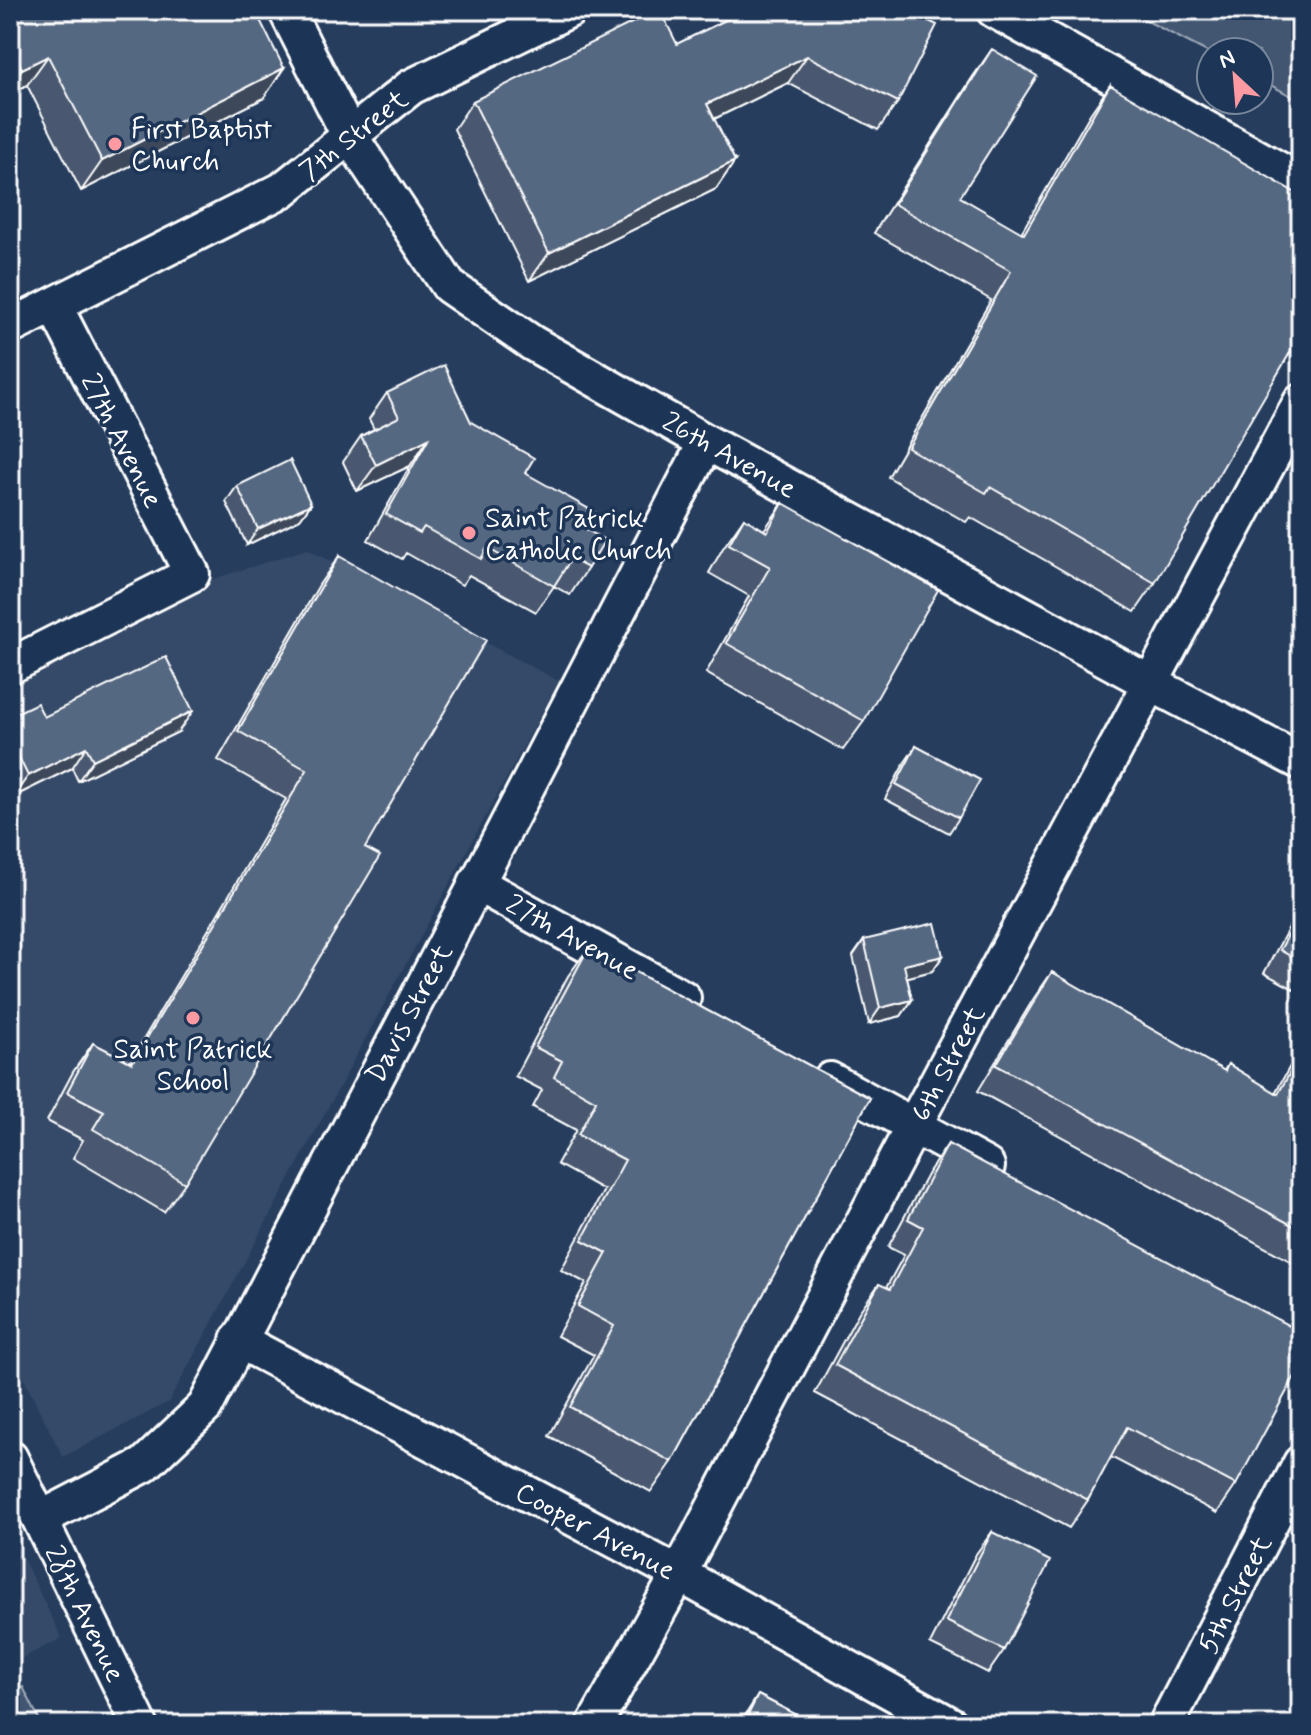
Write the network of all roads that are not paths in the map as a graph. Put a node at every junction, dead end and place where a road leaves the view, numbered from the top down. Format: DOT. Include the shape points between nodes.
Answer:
graph roads {
  1 [pos="286,10"];
  2 [pos="569,10"];
  3 [pos="994,10"];
  4 [pos="349,135"];
  5 [pos="1301,182"];
  6 [pos="54,305"];
  7 [pos="10,327"];
  8 [pos="1301,402"];
  9 [pos="706,442"];
  10 [pos="10,666"];
  11 [pos="1152,684"];
  12 [pos="1301,762"];
  13 [pos="476,883"];
  14 [pos="708,1012"];
  15 [pos="804,1066"];
  16 [pos="913,1127"];
  17 [pos="1010,1179"];
  18 [pos="238,1340"];
  19 [pos="10,1458"];
  20 [pos="1301,1463"];
  21 [pos="40,1519"];
  22 [pos="679,1574"];
  23 [pos="140,1725"];
  24 [pos="594,1725"];
  25 [pos="951,1725"];
  26 [pos="1166,1725"];
  1 -- 4 [label="street, 26th Avenue"];
  2 -- 4 [label="street, 7th Street" via="411,87"];
  3 -- 5 [label="street"];
  4 -- 6 [label="street, 7th Street" via="282,190"];
  4 -- 9 [label="street, 26th Avenue" via="449,286 532,343"];
  6 -- 7 [label="street, 7th Street"];
  6 -- 10 [label="street, 27th Avenue" via="192,574"];
  8 -- 11 [label="street, 6th Street"];
  9 -- 11 [label="street, 26th Avenue"];
  9 -- 13 [label="street, Davis Street"];
  11 -- 12 [label="street, 26th Avenue"];
  11 -- 16 [label="street, 6th Street"];
  13 -- 14 [label="street, 27th Avenue"];
  13 -- 18 [label="street, Davis Street"];
  15 -- 16 [label="street"];
  16 -- 17 [label="street"];
  16 -- 22 [label="street, 6th Street"];
  18 -- 21 [label="street, Davis Street" via="205,1407 144,1465"];
  18 -- 22 [label="street, Cooper Avenue"];
  19 -- 21 [label="street, 28th Avenue"];
  20 -- 26 [label="street, 5th Street"];
  21 -- 23 [label="street, 28th Avenue"];
  22 -- 24 [label="street, 6th Street"];
  22 -- 25 [label="street, Cooper Avenue"];
}
